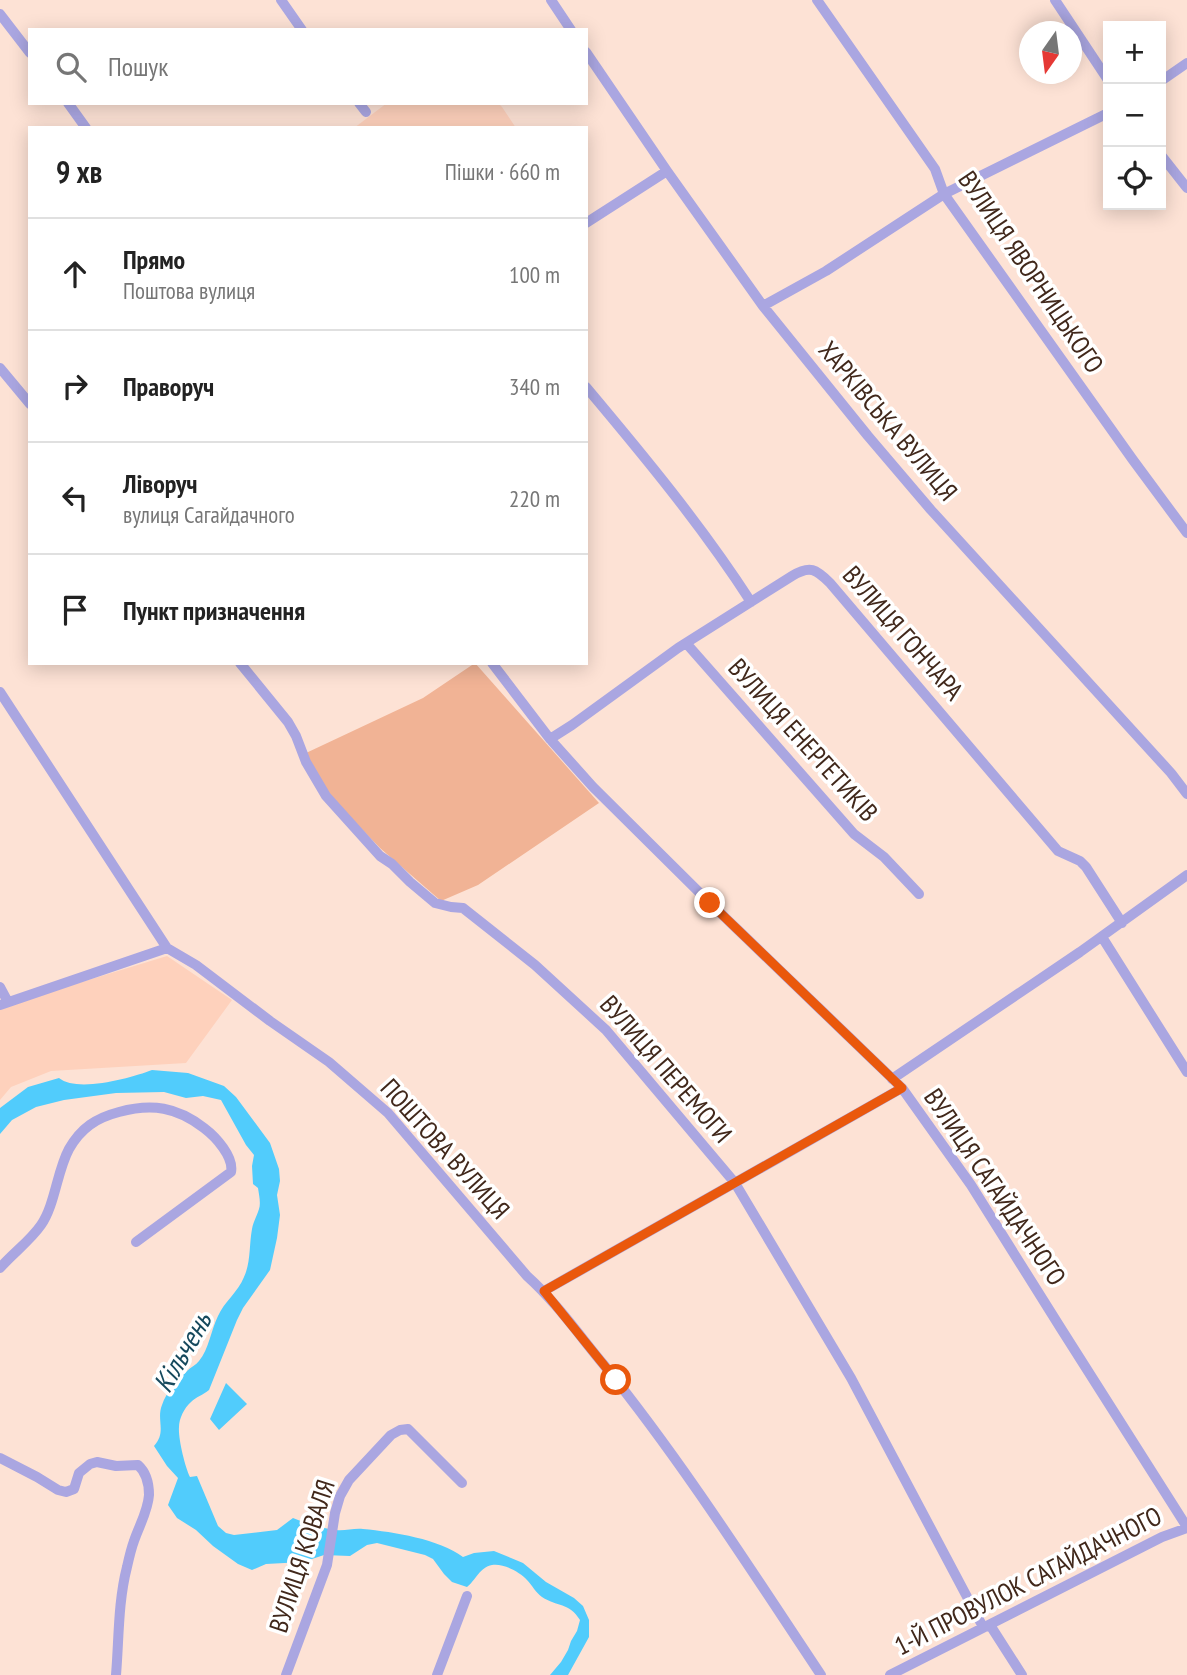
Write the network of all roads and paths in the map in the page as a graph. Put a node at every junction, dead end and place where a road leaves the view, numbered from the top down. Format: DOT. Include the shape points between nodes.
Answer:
graph roads {
  1 [pos="281,0"];
  2 [pos="551,0"];
  3 [pos="817,0"];
  4 [pos="1055,0"];
  5 [pos="0,14"];
  6 [pos="301,28"];
  7 [pos="570,28"];
  8 [pos="28,50"];
  9 [pos="588,55"];
  10 [pos="1187,63"];
  11 [pos="1103,72"];
  12 [pos="1166,78"];
  13 [pos="69,105"];
  14 [pos="1103,115"];
  15 [pos="85,126"];
  16 [pos="1166,161"];
  17 [pos="667,172"];
  18 [pos="1187,188"];
  19 [pos="944,194"];
  20 [pos="588,222"];
  21 [pos="763,306"];
  22 [pos="0,368"];
  23 [pos="588,389"];
  24 [pos="28,402"];
  25 [pos="1187,533"];
  26 [pos="751,602"];
  27 [pos="686,643"];
  28 [pos="242,665"];
  29 [pos="494,665"];
  30 [pos="0,692"];
  31 [pos="550,739"];
  32 [pos="1187,794"];
  33 [pos="1187,875"];
  34 [pos="919,894"];
  35 [pos="1122,923"];
  36 [pos="1102,937"];
  37 [pos="167,947"];
  38 [pos="0,987"];
  39 [pos="4,1003"];
  40 [pos="1187,1072"];
  41 [pos="892,1079"];
  42 [pos="902,1088"];
  43 [pos="735,1183"];
  44 [pos="136,1241"];
  45 [pos="0,1268"];
  46 [pos="544,1291"];
  47 [pos="0,1458"];
  48 [pos="462,1483"];
  49 [pos="1187,1527"];
  50 [pos="467,1596"];
  51 [pos="986,1626"];
  52 [pos="116,1675"];
  53 [pos="286,1675"];
  54 [pos="437,1675"];
  55 [pos="821,1675"];
  56 [pos="890,1675"];
  57 [pos="1022,1675"];
  1 -- 6 [label="street"];
  2 -- 7 [label="street"];
  3 -- 19 [label="street, ВУЛИЦЯ ЯВОРНИЦЬКОГО" via="935,169"];
  4 -- 11 [label="street"];
  5 -- 8 [label="street"];
  9 -- 17 [label="street, ХАРКІВСЬКА ВУЛИЦЯ"];
  10 -- 12 [label="street"];
  13 -- 15 [label="street"];
  14 -- 19 [label="street"];
  16 -- 18 [label="street"];
  17 -- 20 [label="street"];
  17 -- 21 [label="street, ХАРКІВСЬКА ВУЛИЦЯ"];
  19 -- 21 [label="street"];
  19 -- 25 [label="street, ВУЛИЦЯ ЯВОРНИЦЬКОГО"];
  21 -- 32 [label="street, ХАРКІВСЬКА ВУЛИЦЯ" via="931,510"];
  22 -- 24 [label="street"];
  23 -- 26 [label="street" via="701,530"];
  26 -- 27 [label="street, ВУЛИЦЯ ГОНЧАРА"];
  26 -- 35 [label="street, ВУЛИЦЯ ГОНЧАРА" via="800,571 818,571 1058,851 1086,867"];
  27 -- 31 [label="street, ВУЛИЦЯ ГОНЧАРА"];
  27 -- 34 [label="street, ВУЛИЦЯ ЕНЕРГЕТИКІВ" via="854,835 884,857"];
  28 -- 43 [label="street, ВУЛИЦЯ ПЕРЕМОГИ" via="288,722 326,796 380,856 435,903 463,908 606,1030"];
  29 -- 31 [label="street, ВУЛИЦЯ САГАЙДАЧНОГО"];
  30 -- 37 [label="street, ПОШТОВА ВУЛИЦЯ"];
  31 -- 41 [label="street, ВУЛИЦЯ САГАЙДАЧНОГО" via="593,787"];
  33 -- 35 [label="street"];
  35 -- 36 [label="street"];
  36 -- 40 [label="street"];
  36 -- 41 [label="street"];
  37 -- 39 [label="street"];
  37 -- 46 [label="street, ПОШТОВА ВУЛИЦЯ" via="329,1062 388,1113"];
  38 -- 39 [label="street"];
  41 -- 42 [label="street, ВУЛИЦЯ САГАЙДАЧНОГО"];
  42 -- 43 [label="street"];
  42 -- 49 [label="street, ВУЛИЦЯ САГАЙДАЧНОГО" via="971,1185"];
  43 -- 46 [label="street"];
  43 -- 51 [label="street, ВУЛИЦЯ ПЕРЕМОГИ" via="851,1378"];
  44 -- 45 [label="street" via="232,1172 212,1134 192,1119 150,1106 104,1116 82,1131 68,1151 43,1223"];
  46 -- 55 [label="street, ПОШТОВА ВУЛИЦЯ" via="660,1439"];
  47 -- 52 [label="street" via="66,1492 74,1489 79,1473 90,1464 138,1465 143,1469 148,1505 126,1569"];
  48 -- 53 [label="street, ВУЛИЦЯ КОВАЛЯ" via="408,1429 391,1435 349,1480 335,1513 327,1565"];
  49 -- 51 [label="street, 1-Й ПРОВУЛОК САГАЙДАЧНОГО"];
  50 -- 54 [label="street"];
  51 -- 56 [label="street, 1-Й ПРОВУЛОК САГАЙДАЧНОГО"];
  51 -- 57 [label="street, ВУЛИЦЯ ПЕРЕМОГИ"];
}
